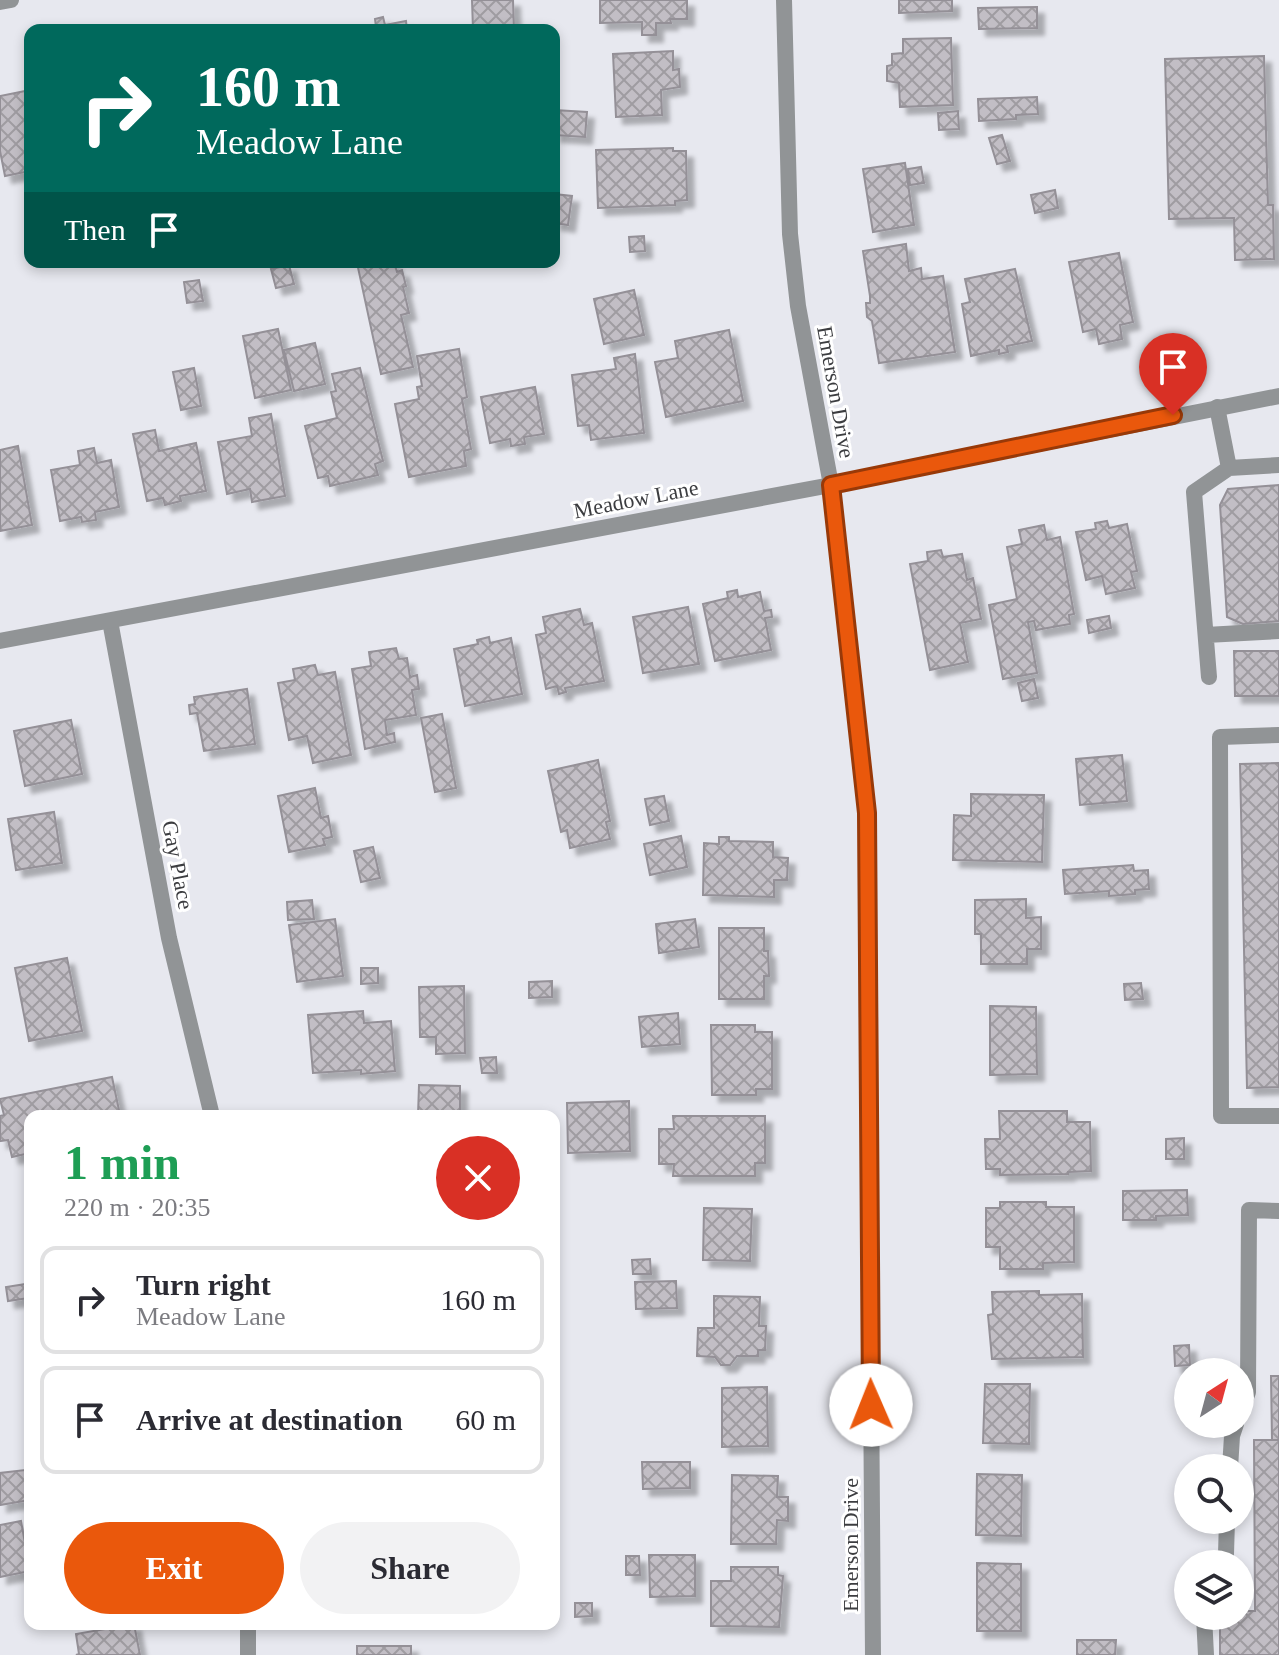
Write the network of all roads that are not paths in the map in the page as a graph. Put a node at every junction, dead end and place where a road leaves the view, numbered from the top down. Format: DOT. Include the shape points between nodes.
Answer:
graph roads {
  1 [pos="11,0"];
  2 [pos="784,0"];
  3 [pos="0,2"];
  4 [pos="1279,396"];
  5 [pos="1217,407"];
  6 [pos="1279,465"];
  7 [pos="1229,468"];
  8 [pos="831,485"];
  9 [pos="110,621"];
  10 [pos="1279,631"];
  11 [pos="1206,635"];
  12 [pos="0,641"];
  13 [pos="1209,677"];
  14 [pos="1279,735"];
  15 [pos="211,1110"];
  16 [pos="1279,1116"];
  17 [pos="1279,1211"];
  18 [pos="1248,1358"];
  19 [pos="248,1630"];
  20 [pos="1205,1630"];
  21 [pos="248,1655"];
  22 [pos="873,1655"];
  23 [pos="1206,1655"];
  1 -- 3 [label="street"];
  2 -- 8 [label="street, Emerson Drive" via="790,234"];
  4 -- 5 [label="street, Meadow Lane"];
  5 -- 7 [label="street"];
  5 -- 8 [label="street, Meadow Lane"];
  6 -- 7 [label="street"];
  7 -- 11 [label="street" via="1194,492"];
  8 -- 9 [label="street, Meadow Lane"];
  8 -- 22 [label="street, Emerson Drive" via="867,813"];
  9 -- 12 [label="street, Meadow Lane"];
  9 -- 15 [label="street, Gay Place" via="169,938"];
  10 -- 11 [label="street"];
  11 -- 13 [label="street"];
  14 -- 16 [label="street" via="1220,737 1221,1116"];
  17 -- 18 [label="street" via="1249,1210"];
  19 -- 21 [label="street"];
  20 -- 23 [label="street"];
}
